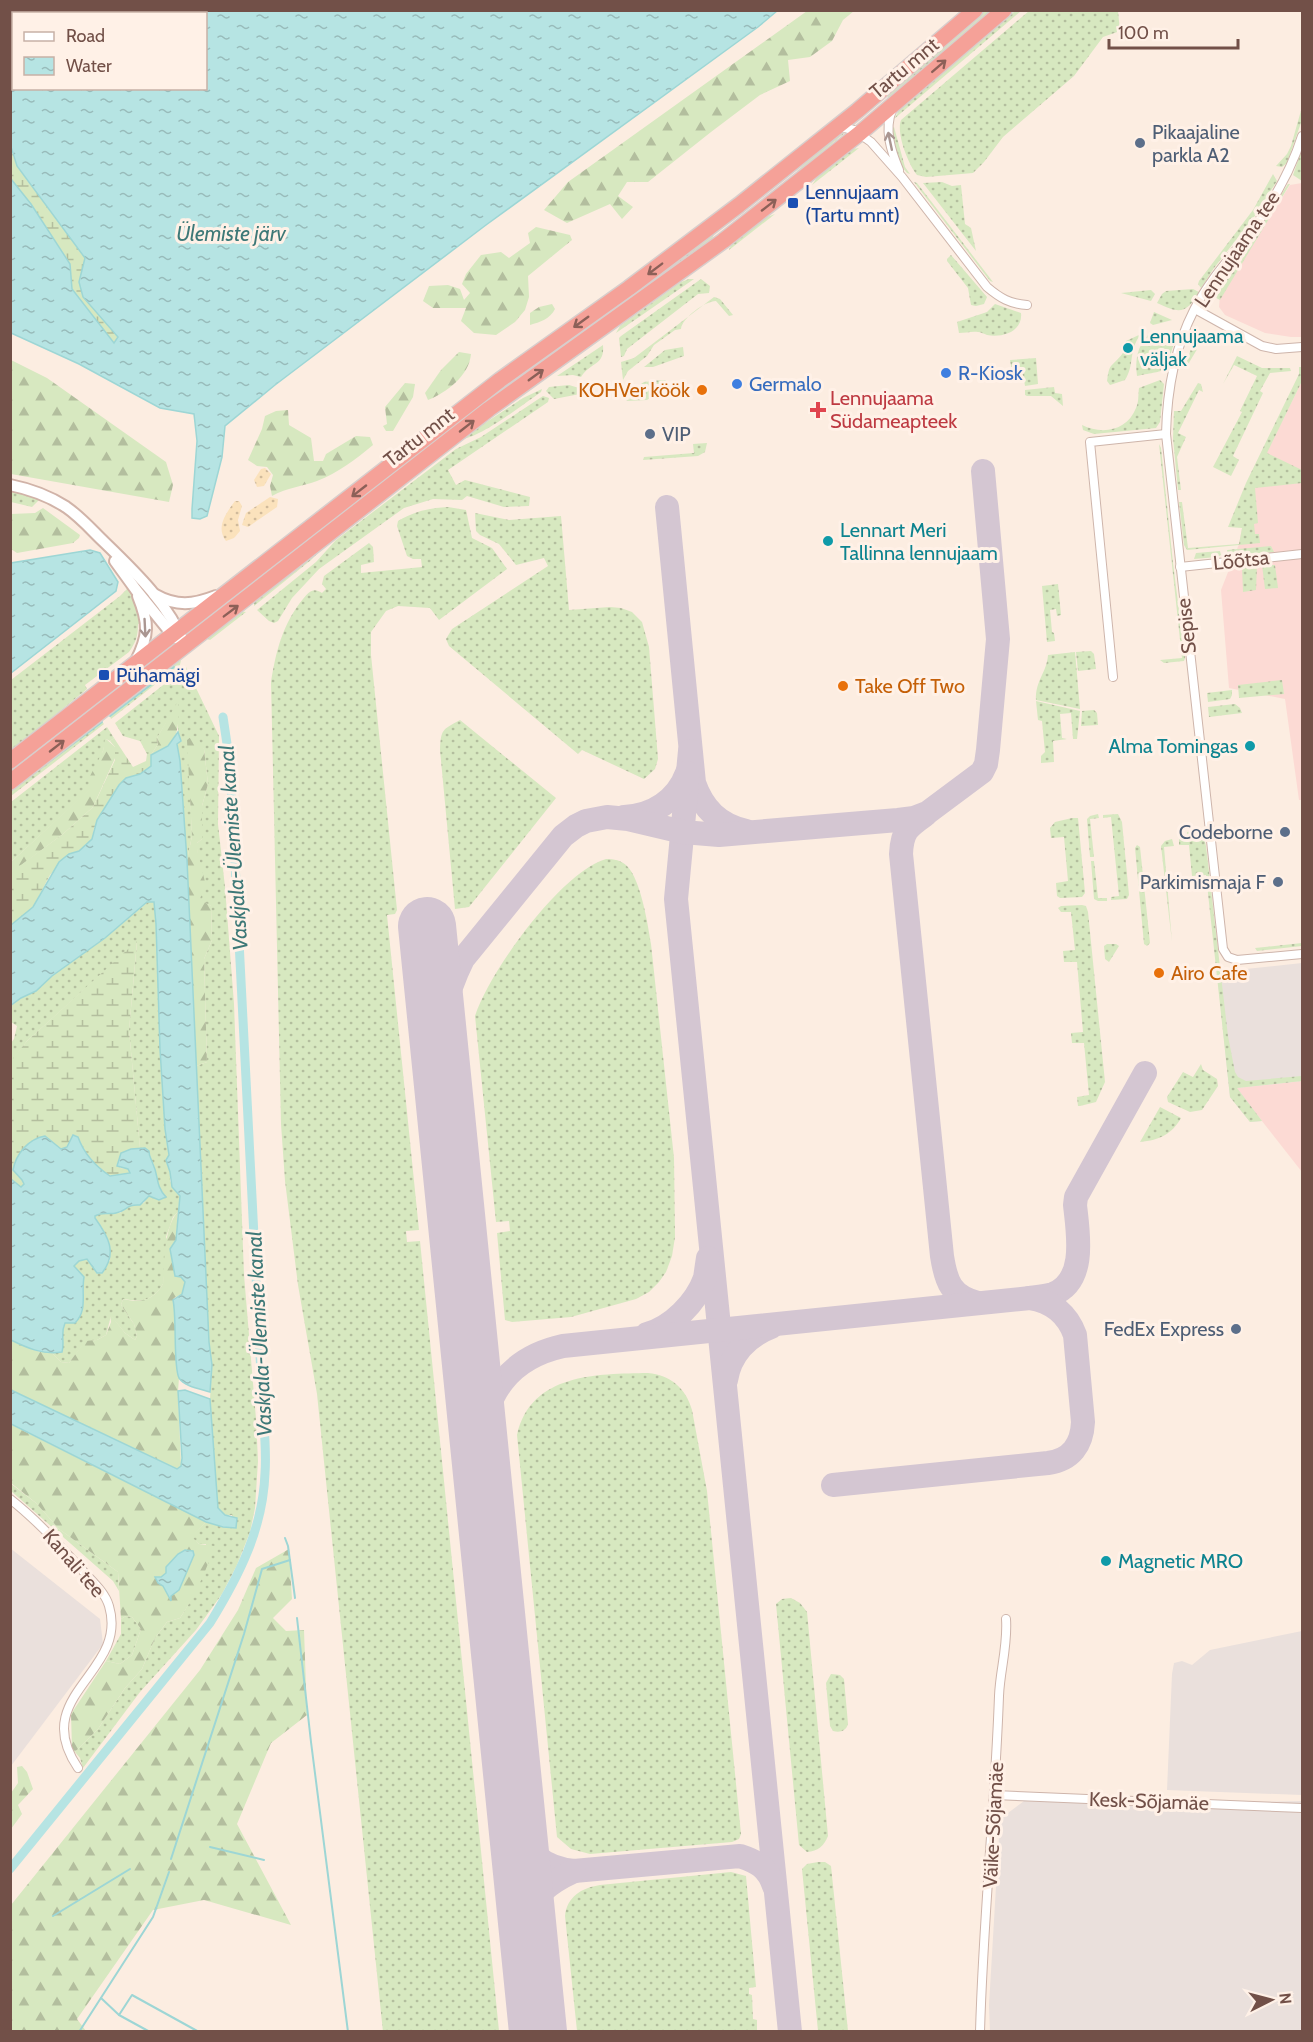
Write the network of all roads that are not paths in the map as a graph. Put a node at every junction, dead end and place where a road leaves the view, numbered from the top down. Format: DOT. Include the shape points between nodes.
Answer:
graph roads {
  1 [pos="975,10"];
  2 [pos="1004,10"];
  3 [pos="895,104"];
  4 [pos="838,127"];
  5 [pos="860,133"];
  6 [pos="1302,136"];
  7 [pos="902,177"];
  8 [pos="1027,305"];
  9 [pos="1195,309"];
  10 [pos="1302,347"];
  11 [pos="1166,434"];
  12 [pos="10,485"];
  13 [pos="99,537"];
  14 [pos="1302,554"];
  15 [pos="1180,567"];
  16 [pos="233,589"];
  17 [pos="136,590"];
  18 [pos="151,593"];
  19 [pos="176,633"];
  20 [pos="185,646"];
  21 [pos="134,665"];
  22 [pos="1113,678"];
  23 [pos="10,761"];
  24 [pos="10,782"];
  25 [pos="1302,954"];
  26 [pos="10,1499"];
  27 [pos="1006,1619"];
  28 [pos="78,1768"];
  29 [pos="995,1794"];
  30 [pos="1302,1808"];
  31 [pos="980,2031"];
  1 -- 4 [label="highway, Tartu mnt"];
  3 -- 2 [label="highway, Tartu mnt, one-way"];
  3 -- 5 [label="highway, Tartu mnt"];
  7 -- 3 [label="street, one-way" via="888,128"];
  4 -- 5 [label="street"];
  4 -- 16 [label="highway, Tartu mnt, one-way" via="672,256 500,380"];
  5 -- 7 [label="street"];
  20 -- 5 [label="highway, Tartu mnt, one-way" via="489,410 723,241"];
  6 -- 9 [label="street, Lennujaama tee" via="1272,201"];
  7 -- 8 [label="street" via="987,288 1008,302"];
  9 -- 10 [label="street" via="1262,346"];
  9 -- 11 [label="street, Lennujaama tee" via="1173,366"];
  11 -- 15 [label="street, Sepise"];
  11 -- 22 [label="street" via="1090,442"];
  12 -- 13 [label="street" via="64,505"];
  13 -- 17 [label="street"];
  13 -- 18 [label="street"];
  14 -- 15 [label="street, Lõõtsa"];
  15 -- 25 [label="street, Sepise" via="1225,954 1236,960"];
  16 -- 18 [label="street" via="200,603 186,604"];
  16 -- 19 [label="highway, Tartu mnt"];
  17 -- 19 [label="street"];
  17 -- 21 [label="street, one-way" via="146,639"];
  18 -- 19 [label="street"];
  19 -- 20 [label="street"];
  19 -- 21 [label="highway, Tartu mnt"];
  24 -- 20 [label="highway, Tartu mnt, one-way"];
  21 -- 23 [label="highway, Tartu mnt"];
  26 -- 28 [label="street, Kanali tee" via="43,1526 97,1586 110,1608 107,1647 66,1712 64,1741"];
  27 -- 29 [label="street, Väike-Sõjamäe" via="1007,1647 999,1682"];
  29 -- 30 [label="street, Kesk-Sõjamäe"];
  29 -- 31 [label="street, Väike-Sõjamäe"];
}
